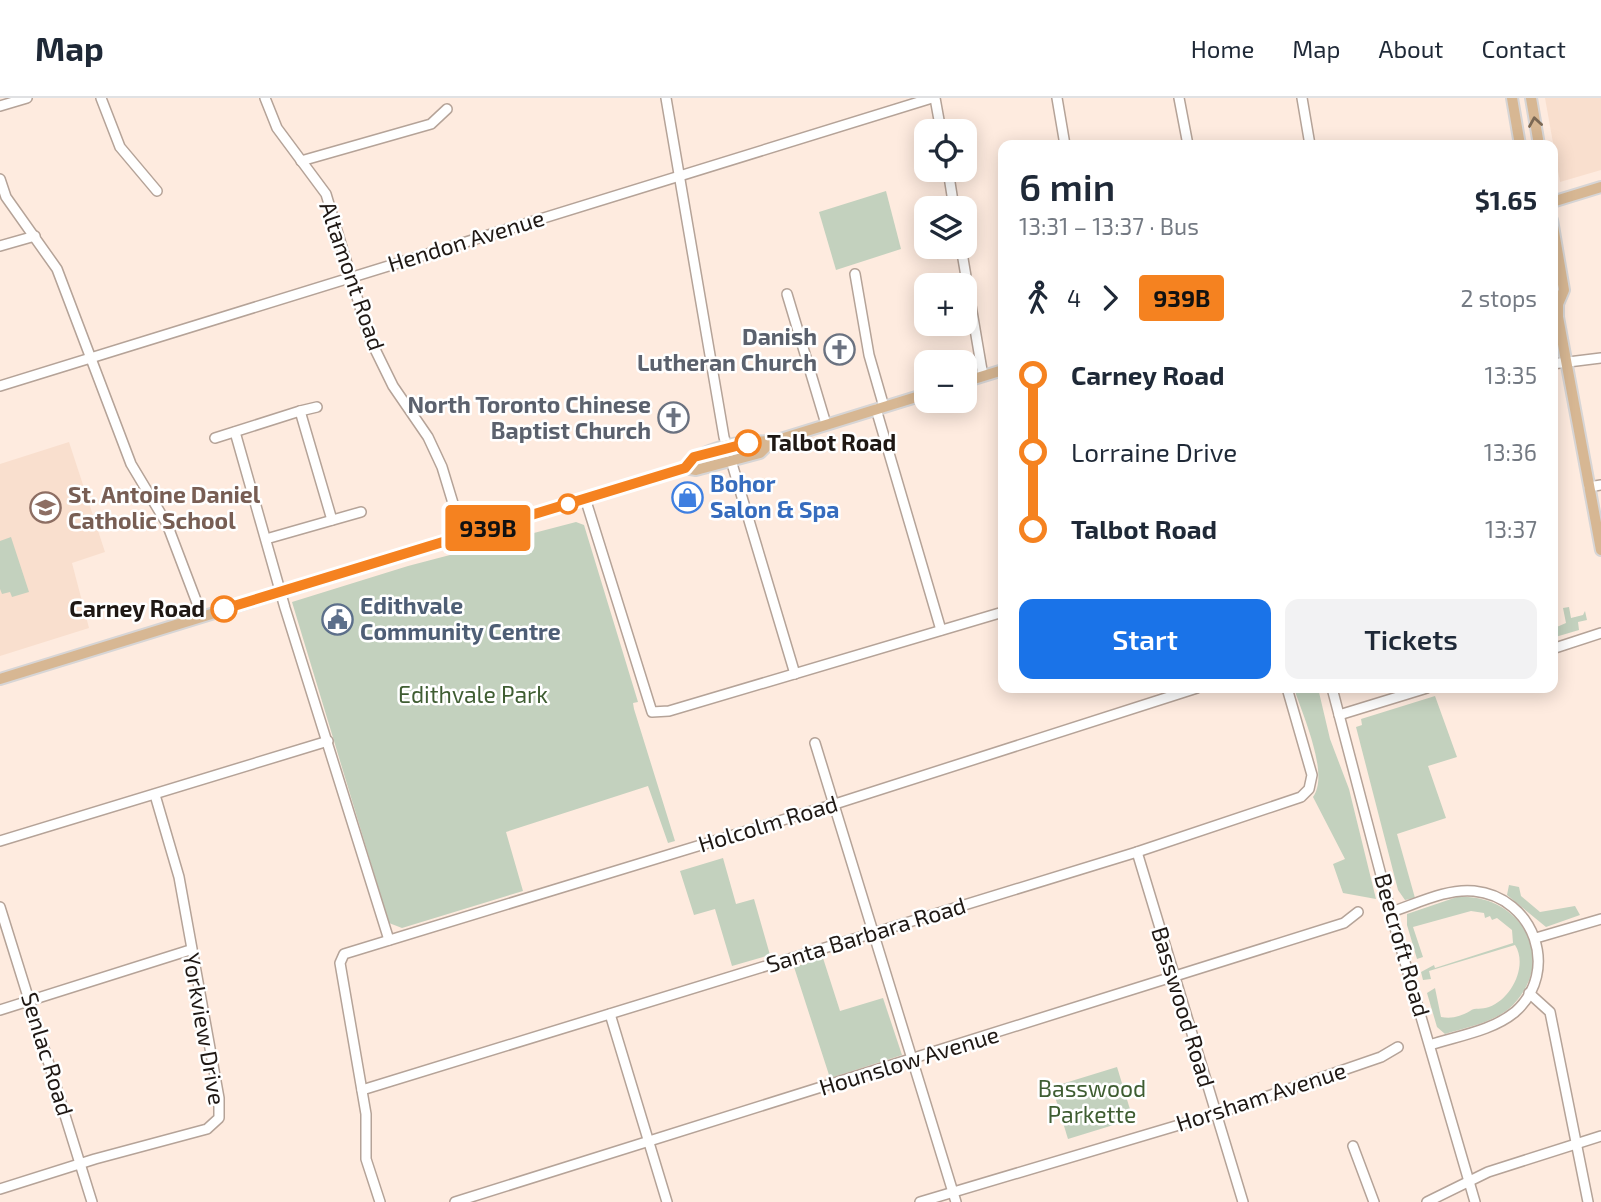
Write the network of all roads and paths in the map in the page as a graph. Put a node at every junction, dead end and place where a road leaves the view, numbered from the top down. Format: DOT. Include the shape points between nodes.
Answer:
graph roads {
  1 [pos="27,98"];
  2 [pos="101,98"];
  3 [pos="265,98"];
  4 [pos="666,98"];
  5 [pos="934,98"];
  6 [pos="1057,98"];
  7 [pos="1180,98"];
  8 [pos="1301,98"];
  9 [pos="1512,98"];
  10 [pos="1531,98"];
  11 [pos="0,106"];
  12 [pos="447,109"];
  13 [pos="938,119"];
  14 [pos="1064,140"];
  15 [pos="1187,140"];
  16 [pos="1309,140"];
  17 [pos="1519,140"];
  18 [pos="1538,140"];
  19 [pos="301,161"];
  20 [pos="680,176"];
  21 [pos="0,179"];
  22 [pos="1601,187"];
  23 [pos="158,191"];
  24 [pos="1558,200"];
  25 [pos="34,236"];
  26 [pos="0,246"];
  27 [pos="1558,255"];
  28 [pos="963,259"];
  29 [pos="855,274"];
  30 [pos="352,276"];
  31 [pos="787,294"];
  32 [pos="1558,297"];
  33 [pos="1558,318"];
  34 [pos="91,358"];
  35 [pos="1601,358"];
  36 [pos="1566,363"];
  37 [pos="1558,364"];
  38 [pos="998,372"];
  39 [pos="983,376"];
  40 [pos="977,378"];
  41 [pos="0,386"];
  42 [pos="914,398"];
  43 [pos="317,407"];
  44 [pos="880,408"];
  45 [pos="300,411"];
  46 [pos="826,424"];
  47 [pos="235,432"];
  48 [pos="215,438"];
  49 [pos="771,442"];
  50 [pos="727,448"];
  51 [pos="730,460"];
  52 [pos="685,468"];
  53 [pos="1595,486"];
  54 [pos="585,498"];
  55 [pos="360,512"];
  56 [pos="332,520"];
  57 [pos="463,536"];
  58 [pos="266,539"];
  59 [pos="1601,551"];
  60 [pos="281,592"];
  61 [pos="998,613"];
  62 [pos="202,616"];
  63 [pos="940,630"];
  64 [pos="1601,633"];
  65 [pos="1558,647"];
  66 [pos="795,674"];
  67 [pos="0,679"];
  68 [pos="1181,693"];
  69 [pos="1288,693"];
  70 [pos="1333,693"];
  71 [pos="1411,693"];
  72 [pos="1339,715"];
  73 [pos="328,741"];
  74 [pos="815,743"];
  75 [pos="155,795"];
  76 [pos="835,804"];
  77 [pos="0,841"];
  78 [pos="1137,852"];
  79 [pos="0,906"];
  80 [pos="1358,912"];
  81 [pos="1391,912"];
  82 [pos="1601,919"];
  83 [pos="873,931"];
  84 [pos="1536,938"];
  85 [pos="389,940"];
  86 [pos="190,950"];
  87 [pos="1174,979"];
  88 [pos="1529,993"];
  89 [pos="30,1000"];
  90 [pos="0,1010"];
  91 [pos="610,1014"];
  92 [pos="1430,1045"];
  93 [pos="1398,1047"];
  94 [pos="912,1060"];
  95 [pos="362,1090"];
  96 [pos="1216,1114"];
  97 [pos="1601,1136"];
  98 [pos="649,1143"];
  99 [pos="1576,1143"];
  100 [pos="1353,1146"];
  101 [pos="80,1163"];
  102 [pos="1469,1181"];
  103 [pos="0,1189"];
  104 [pos="953,1192"];
  105 [pos="92,1202"];
  106 [pos="380,1202"];
  107 [pos="455,1202"];
  108 [pos="667,1202"];
  109 [pos="920,1202"];
  110 [pos="957,1202"];
  111 [pos="1243,1202"];
  112 [pos="1374,1202"];
  113 [pos="1427,1202"];
  114 [pos="1475,1202"];
  115 [pos="1588,1202"];
  1 -- 11 [label="street"];
  2 -- 23 [label="street" via="120,147"];
  3 -- 19 [label="street, Altamont Road" via="277,128"];
  4 -- 20 [label="street"];
  5 -- 13 [label="street"];
  5 -- 20 [label="street, Hendon Avenue"];
  6 -- 14 [label="street"];
  7 -- 15 [label="street"];
  8 -- 16 [label="street"];
  9 -- 17 [label="main road"];
  18 -- 10 [label="main road, one-way"];
  12 -- 19 [label="street" via="431,124"];
  19 -- 30 [label="street, Altamont Road" via="326,194"];
  20 -- 30 [label="street, Hendon Avenue"];
  20 -- 50 [label="street"];
  21 -- 25 [label="street" via="6,197"];
  22 -- 24 [label="main road"];
  25 -- 26 [label="street"];
  25 -- 34 [label="street" via="57,270"];
  27 -- 32 [label="main road" via="1564,290"];
  28 -- 39 [label="street"];
  29 -- 44 [label="street"];
  30 -- 34 [label="street, Hendon Avenue"];
  30 -- 57 [label="street, Altamont Road" via="369,337 393,386 436,453"];
  31 -- 46 [label="street"];
  33 -- 36 [label="main road"];
  34 -- 41 [label="street, Hendon Avenue"];
  34 -- 62 [label="street" via="131,464 167,524"];
  35 -- 36 [label="street"];
  36 -- 37 [label="street"];
  36 -- 53 [label="main road"];
  38 -- 39 [label="main road"];
  39 -- 40 [label="main road"];
  42 -- 44 [label="main road"];
  43 -- 45 [label="street"];
  44 -- 46 [label="main road"];
  44 -- 63 [label="street"];
  45 -- 47 [label="street"];
  45 -- 56 [label="street"];
  46 -- 49 [label="main road"];
  47 -- 48 [label="street"];
  47 -- 58 [label="street"];
  49 -- 50 [label="main road" via="756,440"];
  49 -- 51 [label="main road" via="760,453"];
  50 -- 51 [label="street"];
  50 -- 52 [label="main road" via="694,457"];
  51 -- 52 [label="main road" via="696,470"];
  51 -- 66 [label="street"];
  52 -- 54 [label="main road"];
  53 -- 59 [label="main road"];
  54 -- 57 [label="main road"];
  54 -- 66 [label="street" via="652,712"];
  55 -- 56 [label="street"];
  56 -- 58 [label="street"];
  57 -- 60 [label="main road"];
  58 -- 60 [label="street"];
  60 -- 62 [label="main road"];
  60 -- 73 [label="street"];
  61 -- 63 [label="street"];
  62 -- 67 [label="main road"];
  63 -- 66 [label="street"];
  64 -- 65 [label="street"];
  68 -- 76 [label="street, Holcolm Road"];
  69 -- 78 [label="street, Santa Barbara Road" via="1312,775 1301,797"];
  70 -- 72 [label="street, Beecroft Road"];
  71 -- 72 [label="street"];
  72 -- 81 [label="street, Beecroft Road"];
  73 -- 75 [label="street"];
  73 -- 85 [label="street"];
  74 -- 76 [label="street"];
  75 -- 77 [label="street"];
  75 -- 86 [label="street, Yorkview Drive" via="179,877"];
  76 -- 83 [label="street"];
  76 -- 85 [label="street, Holcolm Road"];
  78 -- 83 [label="street, Santa Barbara Road"];
  78 -- 87 [label="street, Basswood Road"];
  79 -- 89 [label="street, Senlac Road"];
  80 -- 87 [label="street, Hounslow Avenue" via="1345,923"];
  81 -- 84 [label="street" via="1452,893 1482,892 1516,909"];
  81 -- 92 [label="street, Beecroft Road"];
  82 -- 84 [label="street"];
  83 -- 91 [label="street, Santa Barbara Road"];
  83 -- 94 [label="street"];
  84 -- 88 [label="street" via="1537,971"];
  85 -- 95 [label="street, Holcolm Road" via="340,958"];
  86 -- 89 [label="street"];
  86 -- 101 [label="street, Yorkview Drive" via="219,1118 207,1129"];
  87 -- 94 [label="street, Hounslow Avenue"];
  87 -- 96 [label="street, Basswood Road"];
  88 -- 92 [label="street" via="1502,1020"];
  88 -- 99 [label="street" via="1550,1012"];
  89 -- 90 [label="street"];
  89 -- 101 [label="street, Senlac Road"];
  91 -- 95 [label="street, Santa Barbara Road"];
  91 -- 98 [label="street"];
  92 -- 102 [label="street, Beecroft Road"];
  93 -- 96 [label="street, Horsham Avenue" via="1381,1057"];
  94 -- 98 [label="street, Hounslow Avenue"];
  94 -- 104 [label="street"];
  95 -- 106 [label="street" via="366,1159"];
  96 -- 104 [label="street, Horsham Avenue"];
  96 -- 111 [label="street, Basswood Road"];
  97 -- 99 [label="street"];
  98 -- 107 [label="street, Hounslow Avenue"];
  98 -- 108 [label="street"];
  99 -- 102 [label="street"];
  99 -- 115 [label="street"];
  100 -- 112 [label="street"];
  101 -- 103 [label="street, Yorkview Drive"];
  101 -- 105 [label="street, Senlac Road"];
  102 -- 113 [label="street"];
  102 -- 114 [label="street, Beecroft Road"];
  104 -- 109 [label="street, Horsham Avenue"];
  104 -- 110 [label="street"];
}
